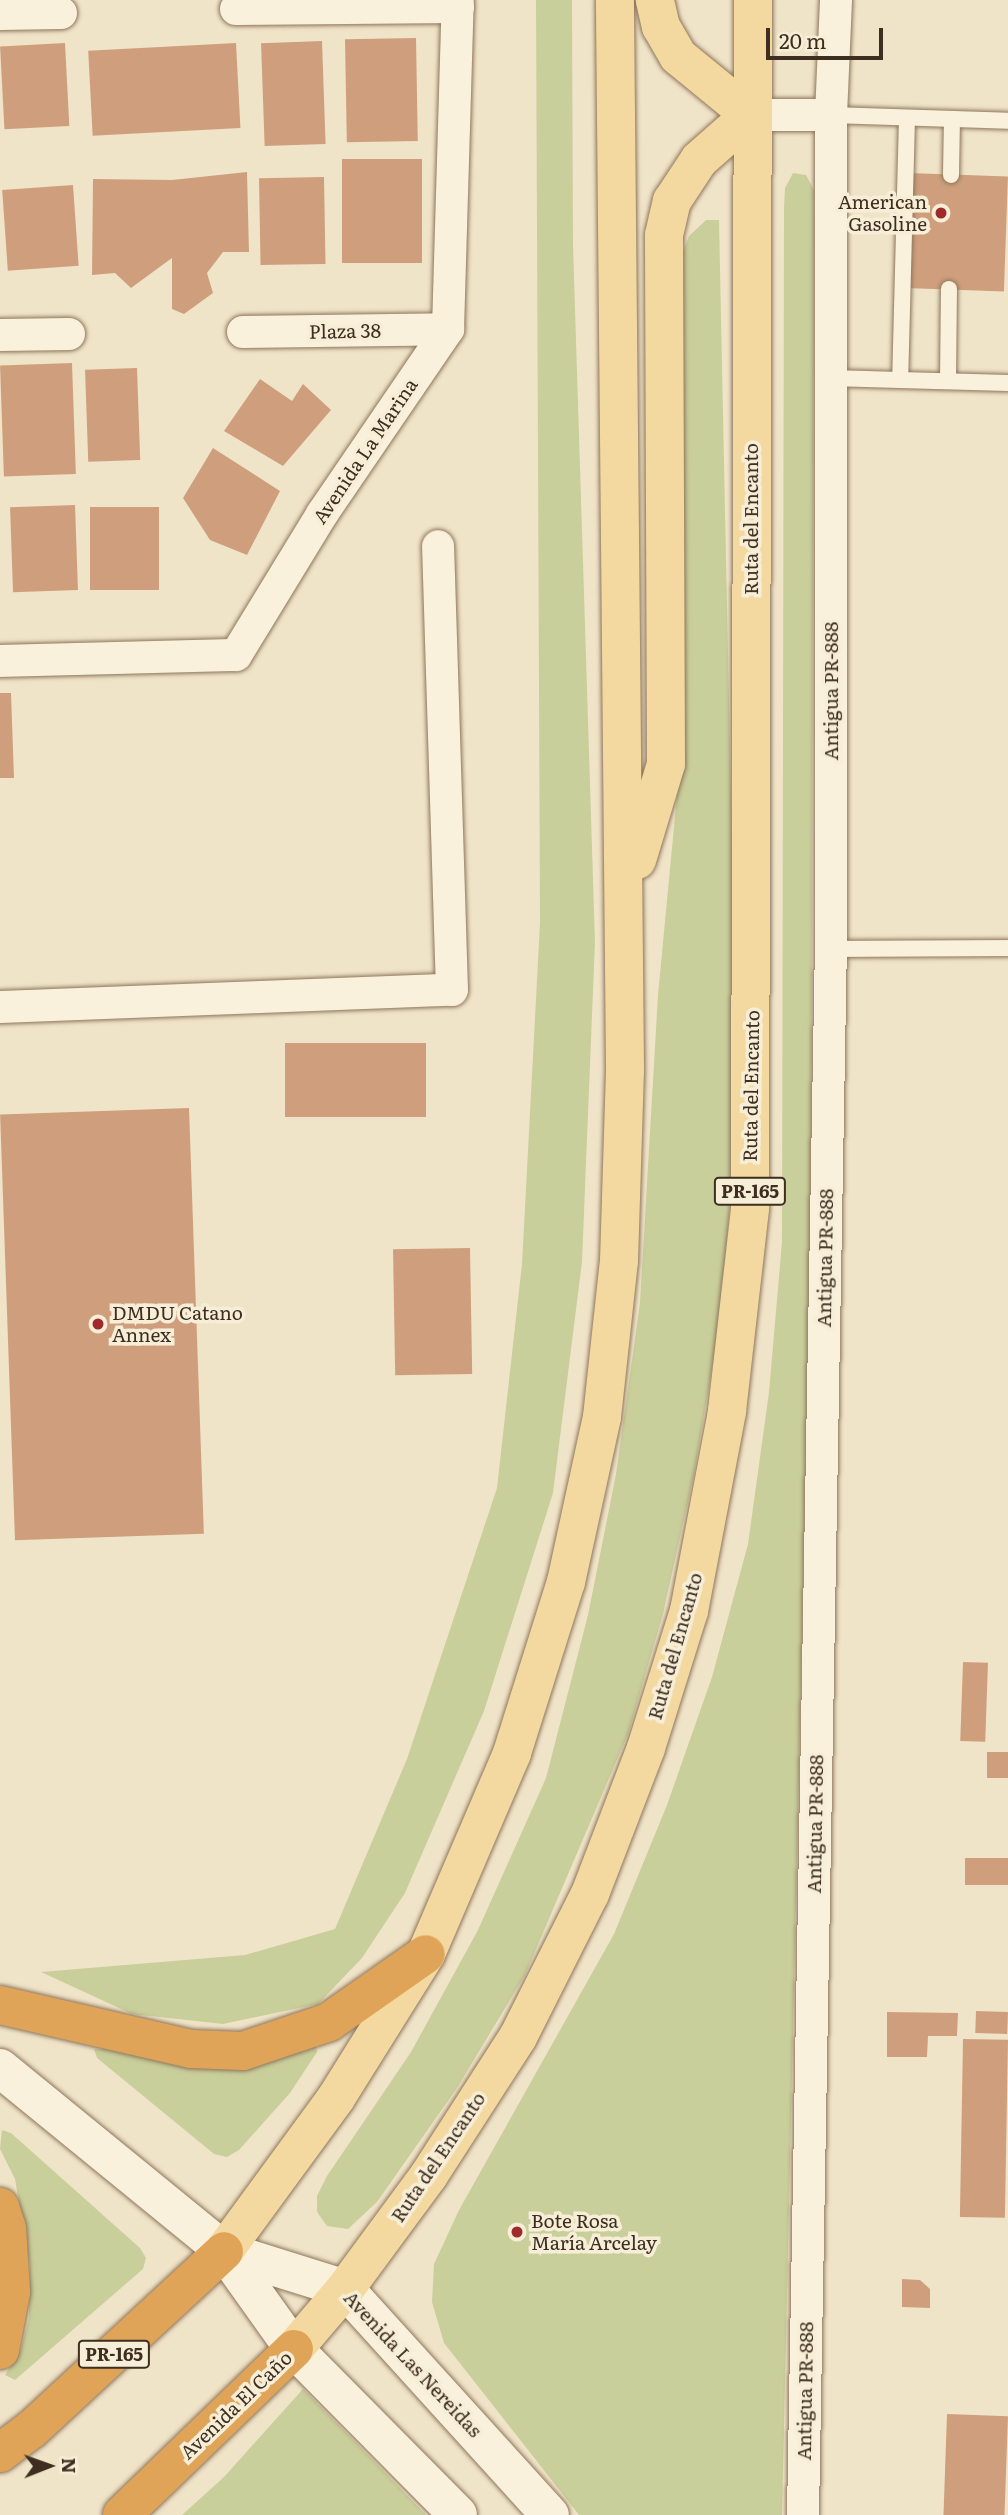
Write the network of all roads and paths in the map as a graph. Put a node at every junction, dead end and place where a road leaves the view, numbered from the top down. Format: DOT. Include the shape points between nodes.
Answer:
graph roads {
  1 [pos="615,0"];
  2 [pos="654,0"];
  3 [pos="753,0"];
  4 [pos="836,0"];
  5 [pos="458,4"];
  6 [pos="236,9"];
  7 [pos="61,13"];
  8 [pos="0,14"];
  9 [pos="750,115"];
  10 [pos="831,115"];
  11 [pos="907,118"];
  12 [pos="952,119"];
  13 [pos="1008,121"];
  14 [pos="951,175"];
  15 [pos="949,289"];
  16 [pos="448,329"];
  17 [pos="243,332"];
  18 [pos="69,334"];
  19 [pos="0,335"];
  20 [pos="831,378"];
  21 [pos="900,380"];
  22 [pos="948,381"];
  23 [pos="1008,383"];
  24 [pos="438,546"];
  25 [pos="0,661"];
  26 [pos="625,901"];
  27 [pos="1008,948"];
  28 [pos="831,949"];
  29 [pos="0,1007"];
  30 [pos="426,1954"];
  31 [pos="0,2005"];
  32 [pos="0,2068"];
  33 [pos="0,2207"];
  34 [pos="224,2250"];
  35 [pos="345,2289"];
  36 [pos="294,2349"];
  37 [pos="0,2350"];
  38 [pos="0,2453"];
  39 [pos="122,2515"];
  40 [pos="458,2515"];
  41 [pos="550,2515"];
  42 [pos="803,2515"];
  1 -- 26 [label="main road, PR-165"];
  2 -- 9 [label="main road" via="661,27 678,56"];
  3 -- 9 [label="main road, Ruta del Encanto / PR-165"];
  4 -- 10 [label="street, Antigua PR-888"];
  5 -- 6 [label="street"];
  5 -- 16 [label="street"];
  7 -- 8 [label="street"];
  9 -- 10 [label="street"];
  9 -- 26 [label="main road" via="699,160 672,201 664,235 666,764"];
  9 -- 35 [label="main road, Ruta del Encanto / PR-165" via="750,1208 727,1411 689,1611 646,1748 590,1894 519,2036 429,2175"];
  10 -- 11 [label="lane"];
  10 -- 20 [label="street, Antigua PR-888"];
  11 -- 12 [label="lane"];
  11 -- 21 [label="lane"];
  12 -- 13 [label="lane"];
  12 -- 14 [label="lane"];
  15 -- 22 [label="lane"];
  16 -- 17 [label="street, Plaza 38"];
  16 -- 25 [label="street, Avenida La Marina" via="322,514 236,655"];
  18 -- 19 [label="street"];
  20 -- 21 [label="lane"];
  20 -- 28 [label="street, Antigua PR-888"];
  21 -- 22 [label="lane"];
  22 -- 23 [label="lane"];
  24 -- 29 [label="street" via="452,990"];
  26 -- 30 [label="main road, PR-165" via="619,1261 602,1417 566,1582 512,1753"];
  27 -- 28 [label="lane"];
  28 -- 42 [label="street, Antigua PR-888"];
  30 -- 31 [label="highway" via="329,2022 243,2051 191,2049"];
  30 -- 34 [label="main road, PR-165" via="336,2098"];
  32 -- 34 [label="street"];
  33 -- 37 [label="highway" via="7,2228 11,2292"];
  34 -- 35 [label="street, Avenida Las Nereidas"];
  34 -- 36 [label="street"];
  34 -- 38 [label="highway, PR-165" via="31,2430"];
  35 -- 36 [label="main road, Avenida El Caño / PR-165"];
  35 -- 41 [label="street, Avenida Las Nereidas"];
  36 -- 39 [label="highway, Avenida El Caño / PR-165"];
  36 -- 40 [label="street"];
}
